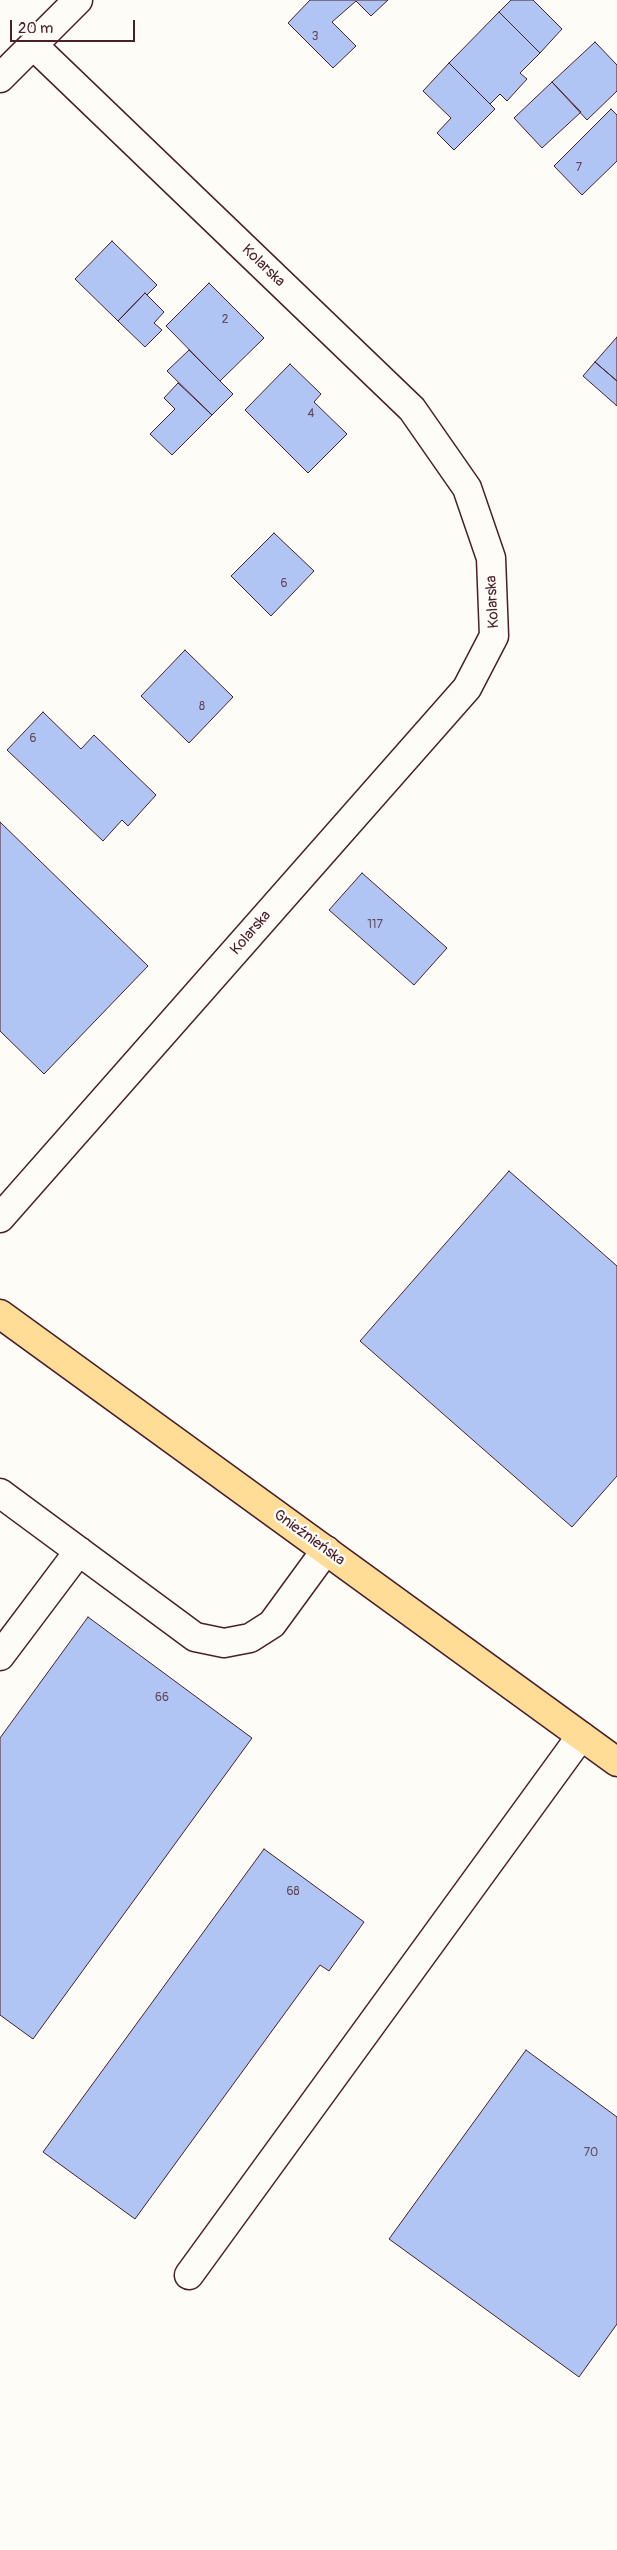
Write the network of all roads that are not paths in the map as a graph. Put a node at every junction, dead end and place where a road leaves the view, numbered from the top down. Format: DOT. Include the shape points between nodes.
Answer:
graph roads {
  1 [pos="78,0"];
  2 [pos="33,45"];
  3 [pos="0,78"];
  4 [pos="0,1218"];
  5 [pos="0,1314"];
  6 [pos="0,1493"];
  7 [pos="326,1550"];
  8 [pos="79,1551"];
  9 [pos="0,1656"];
  10 [pos="582,1736"];
  11 [pos="617,1762"];
  12 [pos="189,2275"];
  1 -- 2 [label="street"];
  2 -- 3 [label="street"];
  2 -- 4 [label="street, Kolarska" via="412,409 467,488 490,558 494,636 467,688"];
  5 -- 7 [label="main road, Gnieźnieńska"];
  6 -- 8 [label="street"];
  7 -- 8 [label="street" via="272,1624 250,1638 224,1643 195,1637"];
  7 -- 10 [label="main road, Gnieźnieńska"];
  8 -- 9 [label="street"];
  10 -- 11 [label="main road, Gnieźnieńska"];
  10 -- 12 [label="street"];
}
